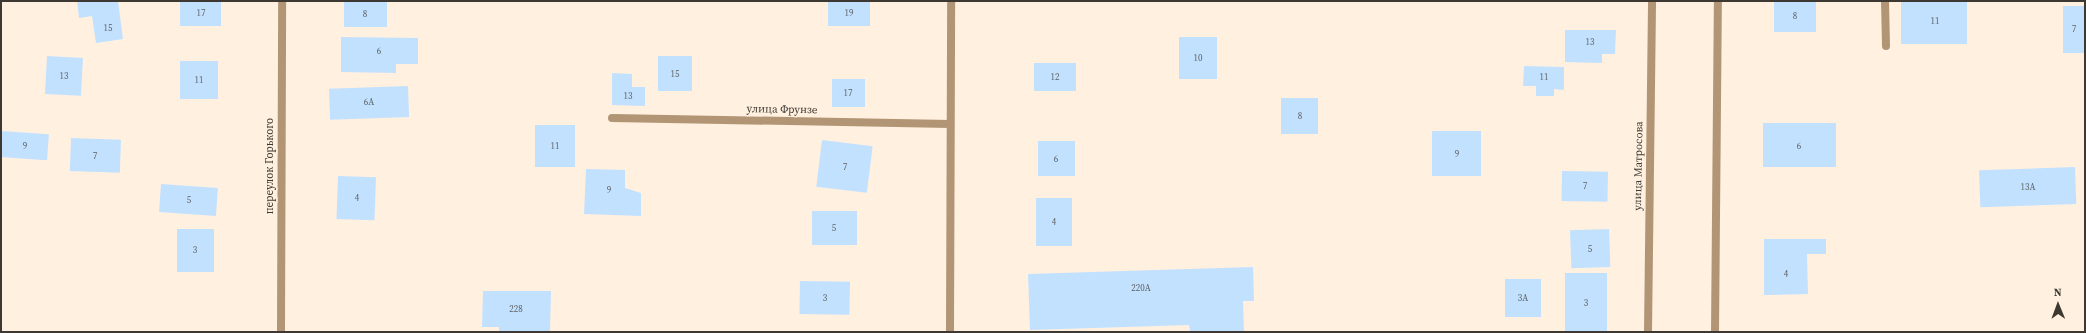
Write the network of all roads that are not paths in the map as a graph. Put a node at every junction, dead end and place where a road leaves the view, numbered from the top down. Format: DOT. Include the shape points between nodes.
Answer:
graph roads {
  1 [pos="282,1"];
  2 [pos="951,1"];
  3 [pos="1652,1"];
  4 [pos="1718,1"];
  5 [pos="1885,1"];
  6 [pos="1886,46"];
  7 [pos="612,118"];
  8 [pos="950,124"];
  9 [pos="280,332"];
  10 [pos="950,332"];
  11 [pos="1648,332"];
  12 [pos="1715,332"];
  1 -- 9 [label="street, переулок Горького"];
  2 -- 8 [label="street"];
  3 -- 11 [label="street, улица Матросова"];
  4 -- 12 [label="street"];
  5 -- 6 [label="street"];
  7 -- 8 [label="street, улица Фрунзе"];
  8 -- 10 [label="street"];
}
